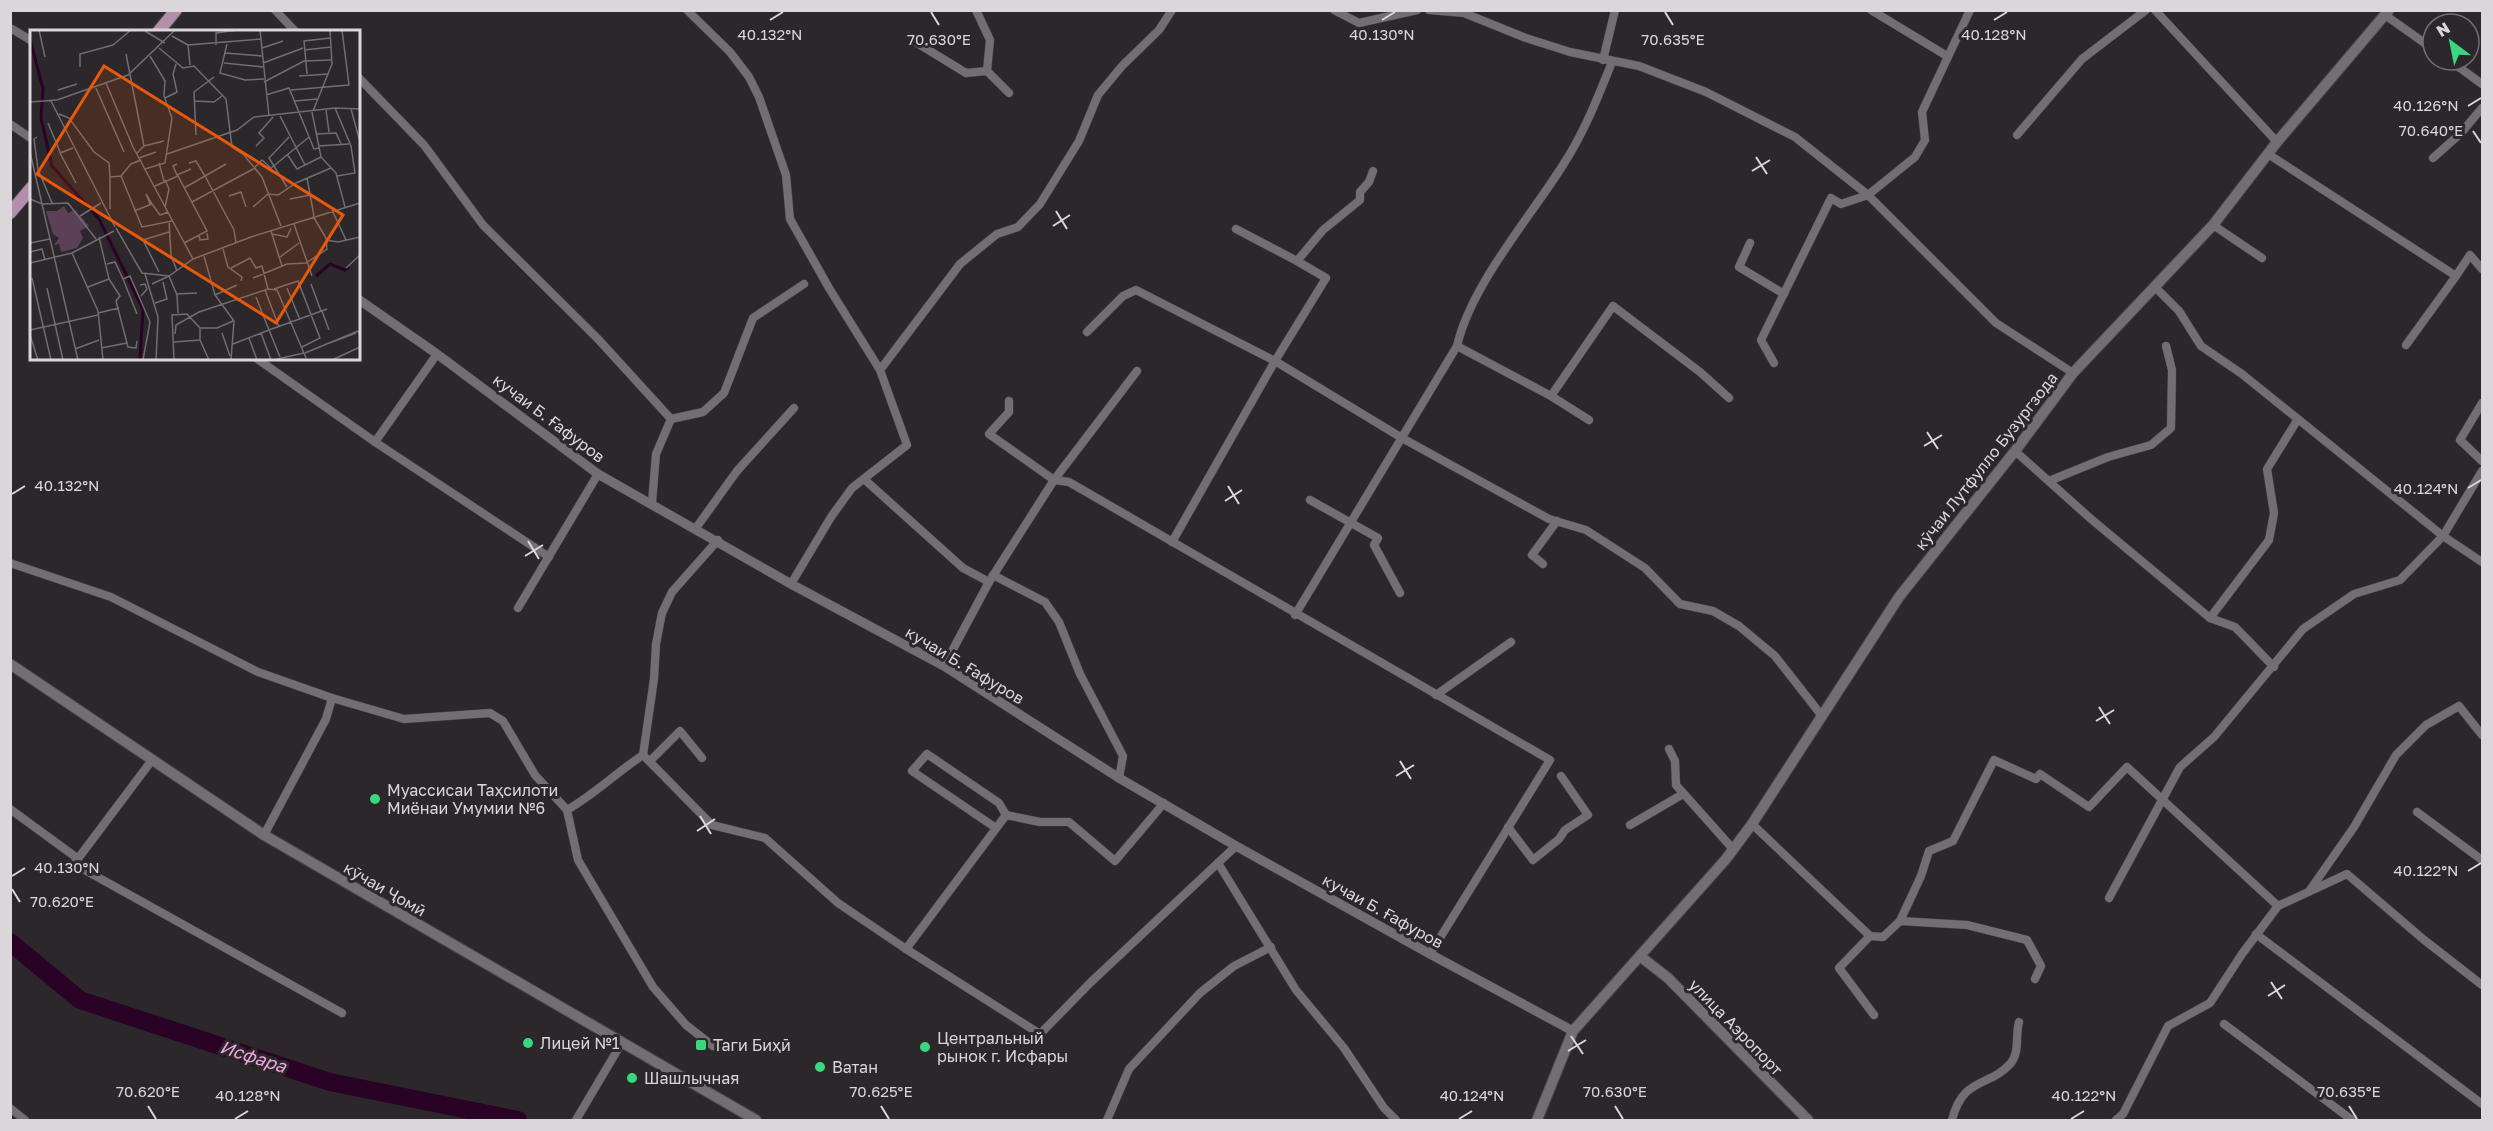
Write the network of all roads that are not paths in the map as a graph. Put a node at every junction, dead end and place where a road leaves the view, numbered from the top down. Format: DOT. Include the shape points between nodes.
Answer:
graph roads {
  1 [pos="176,10"];
  2 [pos="275,10"];
  3 [pos="687,10"];
  4 [pos="976,10"];
  5 [pos="1172,10"];
  6 [pos="1334,10"];
  7 [pos="1417,10"];
  8 [pos="1429,10"];
  9 [pos="1615,10"];
  10 [pos="1871,10"];
  11 [pos="1970,10"];
  12 [pos="2146,10"];
  13 [pos="2155,10"];
  14 [pos="2387,13"];
  15 [pos="12,29"];
  16 [pos="160,30"];
  17 [pos="294,30"];
  18 [pos="30,40"];
  19 [pos="2421,40"];
  20 [pos="917,43"];
  21 [pos="1947,56"];
  22 [pos="1608,61"];
  23 [pos="987,71"];
  24 [pos="2466,72"];
  25 [pos="360,79"];
  26 [pos="2482,84"];
  27 [pos="1009,93"];
  28 [pos="2482,108"];
  29 [pos="10,124"];
  30 [pos="2017,135"];
  31 [pos="30,138"];
  32 [pos="2277,142"];
  33 [pos="2268,154"];
  34 [pos="2433,158"];
  35 [pos="1373,171"];
  36 [pos="29,194"];
  37 [pos="1868,195"];
  38 [pos="10,213"];
  39 [pos="2213,225"];
  40 [pos="1236,229"];
  41 [pos="1750,243"];
  42 [pos="2262,258"];
  43 [pos="1297,261"];
  44 [pos="2482,269"];
  45 [pos="2456,276"];
  46 [pos="804,284"];
  47 [pos="2155,287"];
  48 [pos="1784,294"];
  49 [pos="360,300"];
  50 [pos="1087,332"];
  51 [pos="2406,345"];
  52 [pos="1457,346"];
  53 [pos="2166,346"];
  54 [pos="437,354"];
  55 [pos="259,360"];
  56 [pos="1275,361"];
  57 [pos="1774,363"];
  58 [pos="880,370"];
  59 [pos="1137,371"];
  60 [pos="2073,373"];
  61 [pos="1551,396"];
  62 [pos="1729,398"];
  63 [pos="1009,401"];
  64 [pos="2482,403"];
  65 [pos="794,408"];
  66 [pos="671,419"];
  67 [pos="2298,419"];
  68 [pos="1589,420"];
  69 [pos="1402,438"];
  70 [pos="375,442"];
  71 [pos="2015,450"];
  72 [pos="2482,461"];
  73 [pos="2482,471"];
  74 [pos="598,474"];
  75 [pos="865,480"];
  76 [pos="1054,480"];
  77 [pos="2049,481"];
  78 [pos="1310,500"];
  79 [pos="652,503"];
  80 [pos="1557,521"];
  81 [pos="1350,522"];
  82 [pos="696,528"];
  83 [pos="2443,536"];
  84 [pos="718,540"];
  85 [pos="1172,542"];
  86 [pos="549,557"];
  87 [pos="2482,562"];
  88 [pos="10,563"];
  89 [pos="1543,564"];
  90 [pos="991,578"];
  91 [pos="791,584"];
  92 [pos="1400,593"];
  93 [pos="518,608"];
  94 [pos="1296,615"];
  95 [pos="2210,618"];
  96 [pos="1511,642"];
  97 [pos="10,664"];
  98 [pos="944,666"];
  99 [pos="2274,667"];
  100 [pos="1436,695"];
  101 [pos="332,698"];
  102 [pos="1822,716"];
  103 [pos="2482,735"];
  104 [pos="1669,749"];
  105 [pos="643,754"];
  106 [pos="702,758"];
  107 [pos="152,760"];
  108 [pos="650,761"];
  109 [pos="1561,776"];
  110 [pos="1119,778"];
  111 [pos="1683,794"];
  112 [pos="2162,799"];
  113 [pos="1164,802"];
  114 [pos="10,809"];
  115 [pos="567,810"];
  116 [pos="2417,812"];
  117 [pos="1006,815"];
  118 [pos="1752,824"];
  119 [pos="1630,825"];
  120 [pos="1508,827"];
  121 [pos="996,828"];
  122 [pos="264,835"];
  123 [pos="1236,846"];
  124 [pos="1733,849"];
  125 [pos="77,858"];
  126 [pos="2482,860"];
  127 [pos="1218,863"];
  128 [pos="2310,891"];
  129 [pos="2109,898"];
  130 [pos="2278,906"];
  131 [pos="1900,921"];
  132 [pos="2256,934"];
  133 [pos="1870,936"];
  134 [pos="1271,947"];
  135 [pos="906,949"];
  136 [pos="1430,954"];
  137 [pos="1641,957"];
  138 [pos="2034,979"];
  139 [pos="2482,985"];
  140 [pos="342,1014"];
  141 [pos="1874,1015"];
  142 [pos="2019,1022"];
  143 [pos="2224,1024"];
  144 [pos="1573,1031"];
  145 [pos="621,1044"];
  146 [pos="712,1046"];
  147 [pos="2482,1104"];
  148 [pos="10,1108"];
  149 [pos="25,1120"];
  150 [pos="576,1120"];
  151 [pos="756,1120"];
  152 [pos="1107,1120"];
  153 [pos="1396,1120"];
  154 [pos="1537,1120"];
  155 [pos="1808,1120"];
  156 [pos="1952,1120"];
  157 [pos="2116,1120"];
  158 [pos="2352,1120"];
  1 -- 16 [label="main road"];
  2 -- 17 [label="street"];
  3 -- 58 [label="street" via="730,52 749,77 786,175 790,219"];
  4 -- 23 [label="street" via="990,40"];
  5 -- 58 [label="street" via="1160,30 1098,95 1079,141 1041,204 1018,227 997,234 960,264"];
  6 -- 7 [label="street" via="1359,23"];
  8 -- 22 [label="street" via="1464,13 1526,38"];
  9 -- 22 [label="street"];
  10 -- 21 [label="street"];
  11 -- 21 [label="street"];
  12 -- 30 [label="street" via="2082,59"];
  13 -- 32 [label="street"];
  14 -- 19 [label="street"];
  14 -- 32 [label="main road, кӯчаи Лутфулло Бузургзода"];
  15 -- 18 [label="street"];
  20 -- 23 [label="street" via="966,73"];
  21 -- 37 [label="street" via="1922,112 1925,140 1915,157"];
  22 -- 37 [label="street" via="1639,66 1706,92 1795,137"];
  22 -- 52 [label="street" via="1586,128 1462,322"];
  23 -- 27 [label="street"];
  24 -- 26 [label="street"];
  25 -- 66 [label="street" via="424,145 483,225 598,339"];
  28 -- 34 [label="street"];
  29 -- 31 [label="street"];
  32 -- 33 [label="main road, кӯчаи Лутфулло Бузургзода"];
  33 -- 39 [label="main road, кӯчаи Лутфулло Бузургзода"];
  33 -- 45 [label="street"];
  35 -- 43 [label="street" via="1360,192 1360,200 1323,230"];
  36 -- 38 [label="main road"];
  37 -- 48 [label="street" via="1841,204 1831,198"];
  37 -- 60 [label="street" via="1996,323"];
  39 -- 42 [label="street"];
  39 -- 47 [label="main road, кӯчаи Лутфулло Бузургзода"];
  40 -- 43 [label="street"];
  41 -- 48 [label="street" via="1739,267"];
  43 -- 56 [label="street" via="1326,278"];
  44 -- 45 [label="street" via="2470,255"];
  45 -- 51 [label="street"];
  46 -- 66 [label="street" via="753,318 724,393 702,412"];
  47 -- 60 [label="main road, кӯчаи Лутфулло Бузургзода"];
  47 -- 67 [label="street" via="2179,311 2201,346"];
  48 -- 57 [label="street" via="1761,340"];
  49 -- 54 [label="street, кучаи Б. Ғафуров"];
  50 -- 56 [label="street" via="1123,296 1136,290"];
  52 -- 61 [label="street"];
  52 -- 69 [label="street"];
  53 -- 77 [label="street" via="2172,370 2171,428 2151,445"];
  54 -- 70 [label="street"];
  54 -- 74 [label="street, кучаи Б. Ғафуров"];
  55 -- 70 [label="street"];
  56 -- 69 [label="street"];
  56 -- 85 [label="street"];
  58 -- 75 [label="street" via="907,445"];
  59 -- 76 [label="street"];
  60 -- 71 [label="main road, кӯчаи Лутфулло Бузургзода"];
  61 -- 62 [label="street" via="1613,306"];
  61 -- 68 [label="street"];
  63 -- 76 [label="street" via="1009,412 989,434"];
  64 -- 72 [label="street" via="2460,440"];
  65 -- 82 [label="street" via="737,471"];
  66 -- 79 [label="street" via="656,454"];
  67 -- 83 [label="street"];
  67 -- 95 [label="street" via="2267,469 2274,513 2269,540"];
  69 -- 80 [label="street"];
  69 -- 81 [label="street"];
  70 -- 86 [label="street"];
  71 -- 77 [label="street"];
  71 -- 102 [label="main road, кӯчаи Лутфулло Бузургзода" via="1899,597"];
  73 -- 83 [label="street"];
  74 -- 79 [label="street, кучаи Б. Ғафуров"];
  74 -- 86 [label="street"];
  75 -- 90 [label="street" via="963,568"];
  75 -- 91 [label="street" via="852,488 831,517"];
  76 -- 85 [label="street" via="1068,482"];
  76 -- 90 [label="street"];
  77 -- 95 [label="street"];
  78 -- 81 [label="street"];
  79 -- 82 [label="street, кучаи Б. Ғафуров"];
  80 -- 89 [label="street" via="1532,555"];
  80 -- 102 [label="street" via="1586,530 1645,568 1680,604 1713,611 1739,626 1775,656"];
  81 -- 92 [label="street" via="1378,538 1374,545"];
  81 -- 94 [label="street"];
  82 -- 84 [label="street, кучаи Б. Ғафуров"];
  83 -- 87 [label="street"];
  83 -- 99 [label="street" via="2400,580 2354,594 2303,629"];
  84 -- 91 [label="street, кучаи Б. Ғафуров"];
  84 -- 105 [label="street" via="672,592 662,613"];
  85 -- 94 [label="street"];
  86 -- 93 [label="street"];
  88 -- 101 [label="street" via="111,597 258,672"];
  90 -- 98 [label="street"];
  90 -- 110 [label="street" via="1045,602 1059,622 1080,674 1123,756"];
  91 -- 98 [label="street, кучаи Б. Ғафуров"];
  94 -- 100 [label="street"];
  95 -- 99 [label="street" via="2235,627"];
  96 -- 100 [label="street"];
  97 -- 107 [label="main road, кӯчаи Ҷомӣ"];
  98 -- 110 [label="street, кучаи Б. Ғафуров"];
  99 -- 112 [label="street" via="2214,737 2180,767"];
  100 -- 120 [label="street" via="1550,760"];
  101 -- 115 [label="street" via="404,719 490,713 503,721 535,775"];
  101 -- 122 [label="street" via="326,719"];
  102 -- 118 [label="main road, кӯчаи Лутфулло Бузургзода"];
  103 -- 128 [label="street" via="2459,706 2426,725 2396,755"];
  104 -- 111 [label="street" via="1675,761 1676,785"];
  105 -- 108 [label="street"];
  105 -- 115 [label="street" via="589,798"];
  106 -- 108 [label="street" via="680,730"];
  107 -- 122 [label="main road, кӯчаи Ҷомӣ"];
  107 -- 125 [label="street"];
  108 -- 135 [label="street" via="712,825 765,838 838,903"];
  109 -- 120 [label="street" via="1587,815 1533,860"];
  110 -- 113 [label="street, кучаи Б. Ғафуров"];
  111 -- 119 [label="street"];
  111 -- 124 [label="street"];
  112 -- 129 [label="street"];
  112 -- 130 [label="street"];
  112 -- 131 [label="street" via="2127,767 2089,807 2040,774 2036,779 1994,760 1953,841 1929,851"];
  113 -- 117 [label="street" via="1115,861 1069,822 1040,822"];
  113 -- 123 [label="street, кучаи Б. Ғафуров"];
  114 -- 125 [label="street"];
  115 -- 146 [label="street" via="578,860 653,987 686,1025"];
  116 -- 126 [label="street"];
  117 -- 121 [label="street"];
  117 -- 121 [label="street" via="999,803 927,754 912,771"];
  118 -- 124 [label="main road, кӯчаи Лутфулло Бузургзода"];
  118 -- 133 [label="street"];
  120 -- 136 [label="street"];
  121 -- 135 [label="street"];
  122 -- 145 [label="main road, кӯчаи Ҷомӣ"];
  123 -- 127 [label="street"];
  123 -- 136 [label="street, кучаи Б. Ғафуров"];
  124 -- 137 [label="main road, кӯчаи Лутфулло Бузургзода"];
  125 -- 140 [label="street" via="74,864"];
  127 -- 134 [label="street"];
  127 -- 135 [label="street" via="1040,1034"];
  128 -- 130 [label="street"];
  128 -- 139 [label="street" via="2347,874"];
  130 -- 132 [label="street"];
  131 -- 133 [label="street" via="1883,937"];
  131 -- 138 [label="street" via="1967,925 2027,940 2041,966"];
  132 -- 147 [label="street"];
  132 -- 157 [label="street" via="2210,1003 2168,1026 2123,1114"];
  133 -- 141 [label="street" via="1839,968"];
  134 -- 152 [label="street" via="1234,966 1200,993 1129,1069"];
  134 -- 153 [label="street" via="1296,990"];
  136 -- 144 [label="street, кучаи Б. Ғафуров"];
  137 -- 144 [label="main road, кӯчаи Лутфулло Бузургзода"];
  137 -- 155 [label="main road, улица Аэропорт" via="1668,978"];
  142 -- 156 [label="street" via="2017,1050 2011,1063 1971,1086 1955,1108"];
  143 -- 158 [label="street"];
  144 -- 154 [label="main road"];
  145 -- 150 [label="street"];
  145 -- 151 [label="main road, кӯчаи Ҷомӣ"];
  148 -- 149 [label="street"];
}
